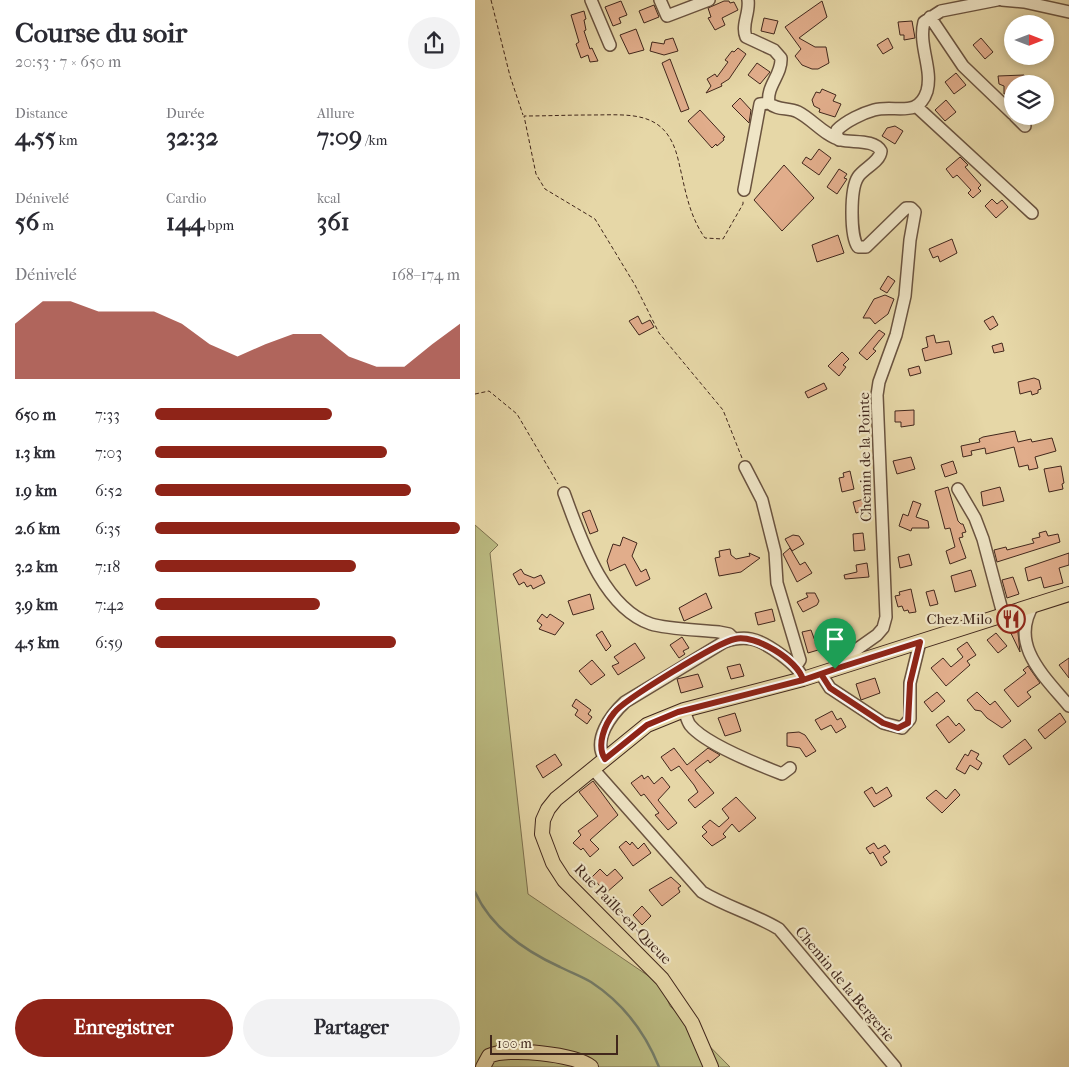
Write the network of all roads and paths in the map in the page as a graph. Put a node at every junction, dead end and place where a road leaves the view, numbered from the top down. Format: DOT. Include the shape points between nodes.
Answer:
graph roads {
  1 [pos="491,0"];
  2 [pos="591,0"];
  3 [pos="660,0"];
  4 [pos="709,0"];
  5 [pos="747,0"];
  6 [pos="997,0"];
  7 [pos="1001,0"];
  8 [pos="1037,3"];
  9 [pos="1069,12"];
  10 [pos="930,17"];
  11 [pos="610,45"];
  12 [pos="769,103"];
  13 [pos="1004,105"];
  14 [pos="917,107"];
  15 [pos="524,116"];
  16 [pos="839,140"];
  17 [pos="743,190"];
  18 [pos="1032,213"];
  19 [pos="475,394"];
  20 [pos="745,467"];
  21 [pos="958,489"];
  22 [pos="564,493"];
  23 [pos="1069,594"];
  24 [pos="1034,604"];
  25 [pos="1003,614"];
  26 [pos="734,639"];
  27 [pos="920,642"];
  28 [pos="796,666"];
  29 [pos="835,669"];
  30 [pos="821,674"];
  31 [pos="803,680"];
  32 [pos="1069,706"];
  33 [pos="684,710"];
  34 [pos="605,759"];
  35 [pos="790,768"];
  36 [pos="593,769"];
  37 [pos="483,1067"];
  38 [pos="591,1067"];
  39 [pos="711,1067"];
  40 [pos="895,1067"];
  1 -- 15 [label="path" via="510,76"];
  2 -- 11 [label="street"];
  3 -- 4 [label="street" via="667,16"];
  5 -- 12 [label="street" via="746,37 774,50 781,58 780,69 768,96"];
  6 -- 10 [label="street" via="960,6"];
  7 -- 8 [label="street"];
  8 -- 9 [label="street"];
  10 -- 13 [label="street" via="963,66"];
  10 -- 14 [label="street" via="924,22 922,32 927,89"];
  12 -- 16 [label="street, Chemin de la Pointe" via="779,109 795,110"];
  12 -- 17 [label="street" via="760,104"];
  14 -- 16 [label="street" via="875,110 865,114 837,130"];
  14 -- 18 [label="street"];
  15 -- 17 [label="path" via="625,113 657,124 670,137 678,156 695,224 705,238 723,239 743,204"];
  15 -- 20 [label="path" via="536,174 545,189 595,219 635,285 659,333 723,410"];
  16 -- 29 [label="street, Chemin de la Pointe" via="869,144 881,152 854,186 853,231 858,247 866,247 906,208 914,210 915,220 905,296 877,395 886,617 877,635 836,664"];
  19 -- 22 [label="path" via="489,391 517,414"];
  20 -- 28 [label="street" via="762,500 775,552 777,583 800,660"];
  21 -- 25 [label="street" via="983,539"];
  22 -- 26 [label="street" via="598,573 625,607 651,624 729,634"];
  23 -- 24 [label="main road, Rue Paille-en-Queue"];
  24 -- 25 [label="main road, Rue Paille-en-Queue"];
  24 -- 32 [label="street" via="1026,617 1023,632 1029,652"];
  25 -- 27 [label="main road, Rue Paille-en-Queue"];
  26 -- 28 [label="street" via="753,639"];
  26 -- 34 [label="street" via="625,702 606,725 601,745"];
  27 -- 29 [label="main road, Rue Paille-en-Queue"];
  27 -- 30 [label="street" via="910,683 910,719 902,728 883,723 830,688"];
  28 -- 31 [label="street"];
  29 -- 30 [label="main road, Rue Paille-en-Queue"];
  30 -- 31 [label="main road, Rue Paille-en-Queue"];
  31 -- 33 [label="main road, Rue Paille-en-Queue"];
  33 -- 34 [label="main road, Rue Paille-en-Queue" via="647,725"];
  33 -- 35 [label="street" via="690,725 750,762 782,774"];
  34 -- 36 [label="main road, Rue Paille-en-Queue"];
  36 -- 39 [label="main road, Rue Paille-en-Queue" via="548,809 542,834 546,848 564,880 676,996"];
  36 -- 40 [label="street, Chemin de la Bergerie" via="702,892 779,929"];
  37 -- 38 [label="main road" via="489,1056 507,1051 567,1058"];
}
